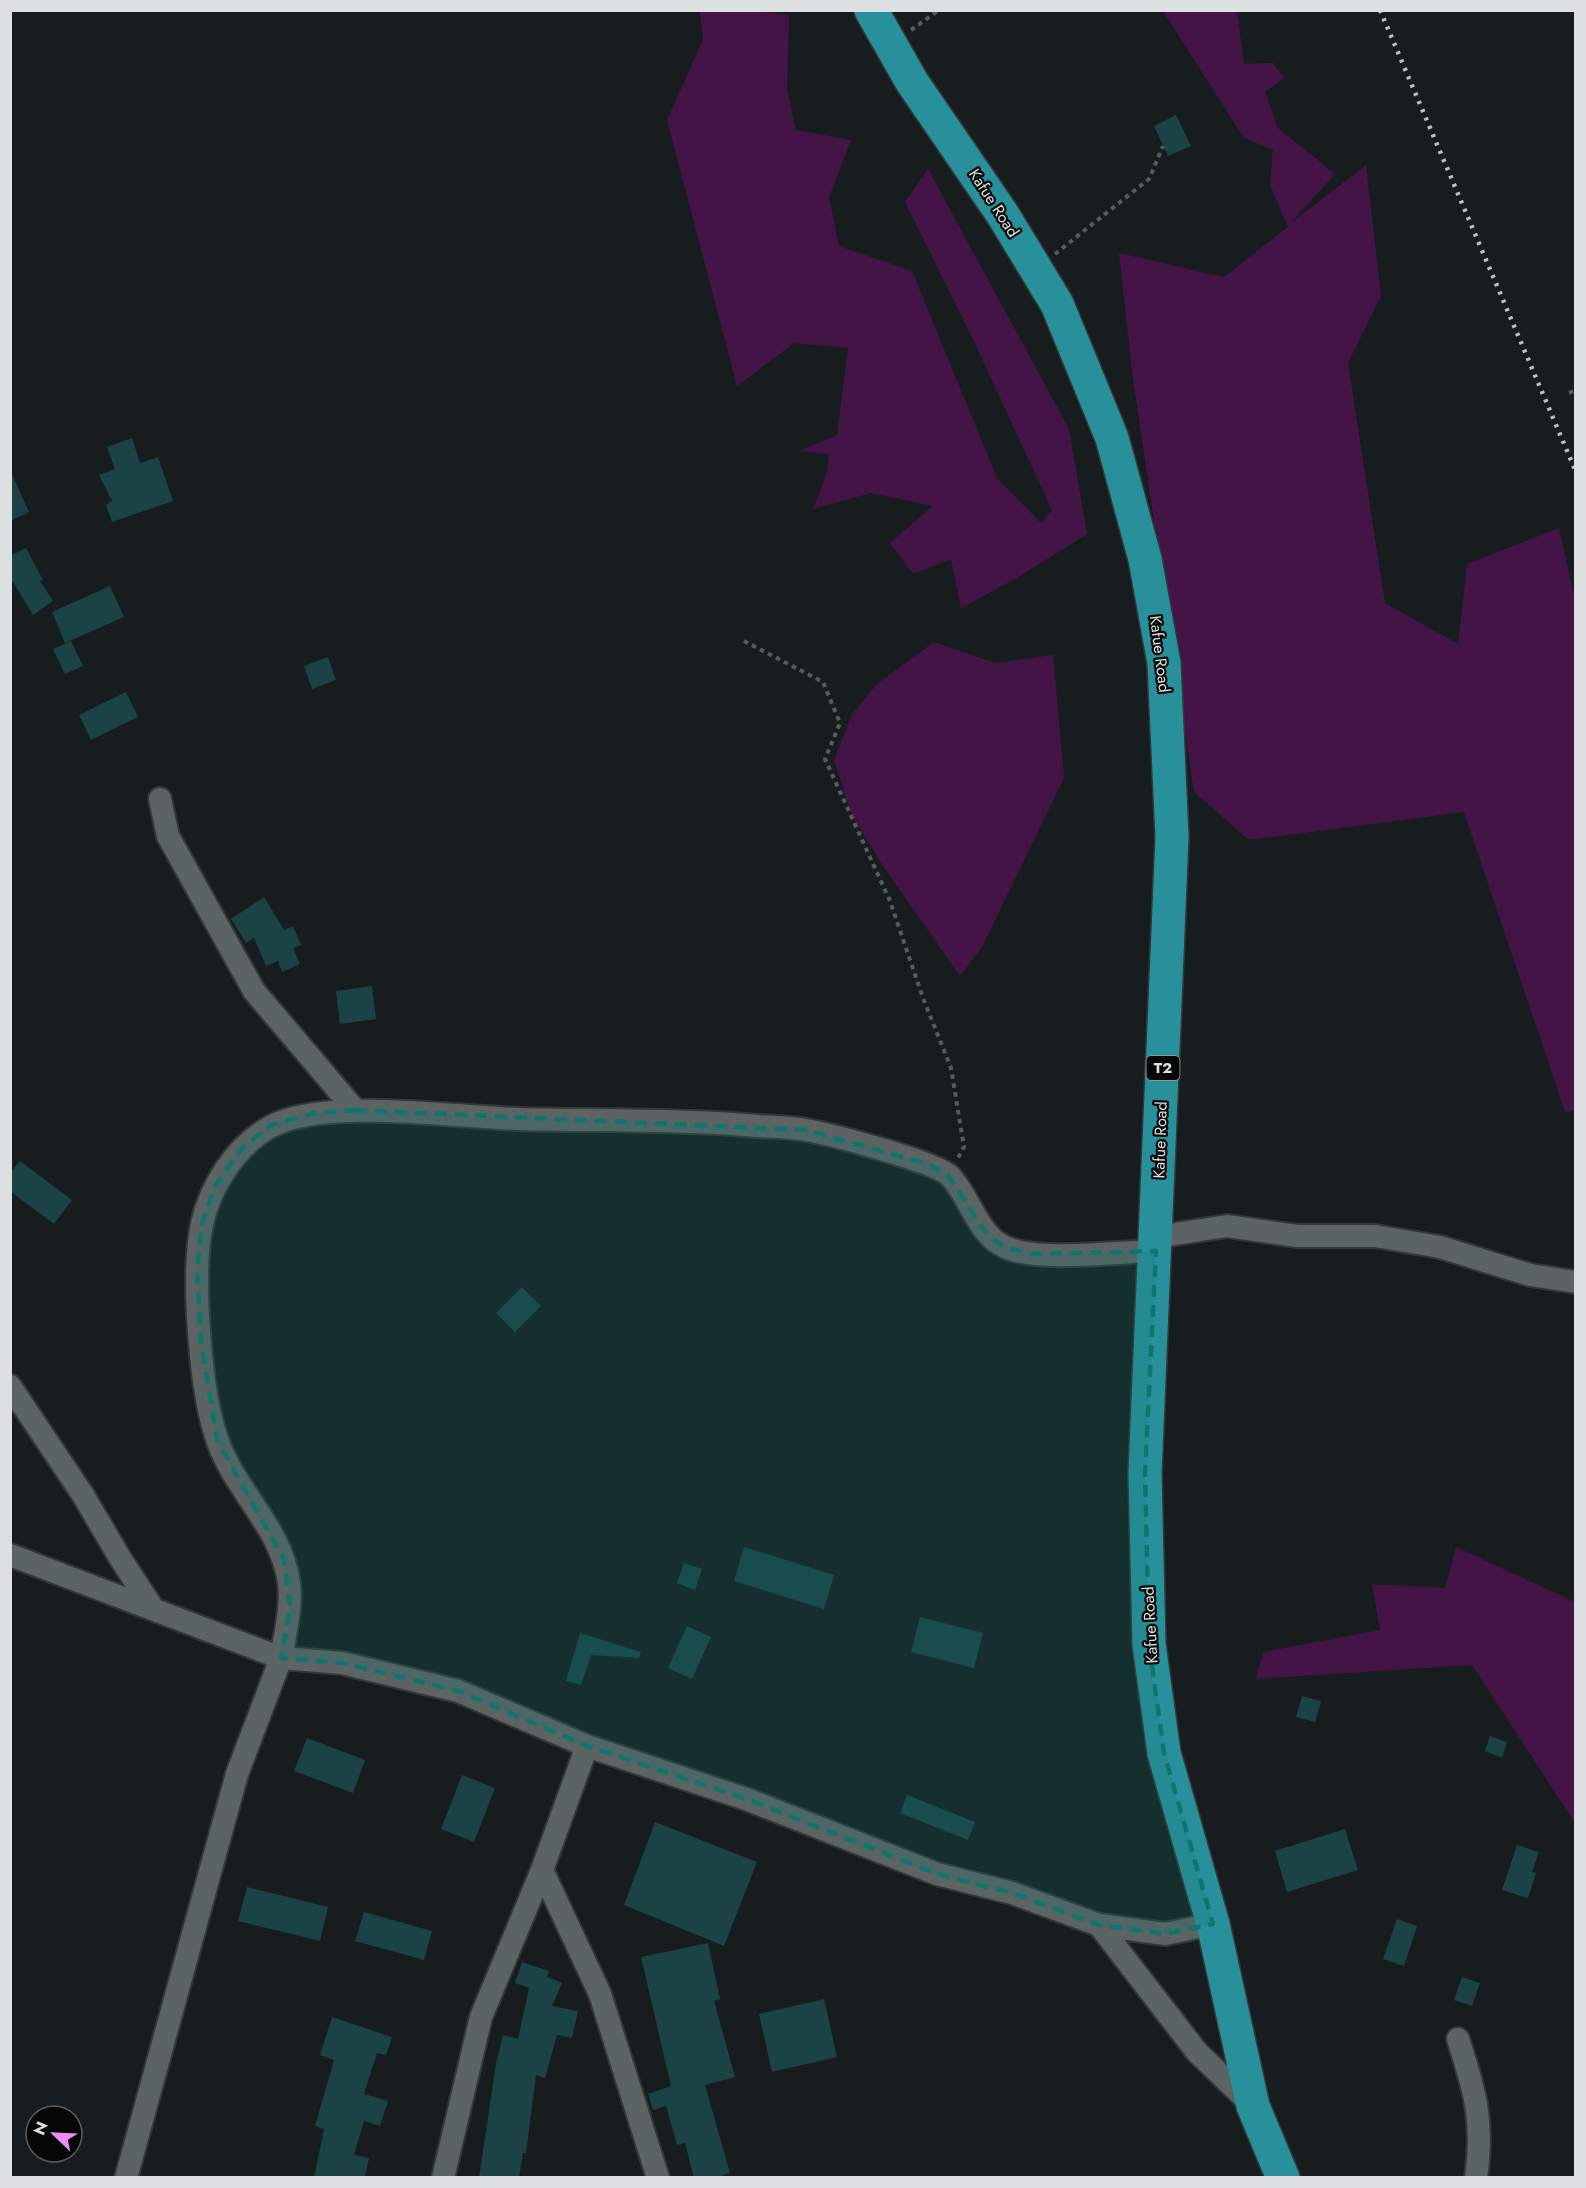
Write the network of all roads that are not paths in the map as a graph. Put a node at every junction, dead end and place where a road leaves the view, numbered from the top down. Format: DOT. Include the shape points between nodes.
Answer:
graph roads {
  1 [pos="871,10"];
  2 [pos="160,799"];
  3 [pos="355,1110"];
  4 [pos="1156,1244"];
  5 [pos="1575,1282"];
  6 [pos="10,1386"];
  7 [pos="10,1555"];
  8 [pos="152,1607"];
  9 [pos="281,1658"];
  10 [pos="587,1746"];
  11 [pos="542,1870"];
  12 [pos="1099,1924"];
  13 [pos="1214,1924"];
  14 [pos="1458,2039"];
  15 [pos="1253,2106"];
  16 [pos="126,2178"];
  17 [pos="443,2178"];
  18 [pos="658,2178"];
  19 [pos="1283,2178"];
  20 [pos="1476,2178"];
  1 -- 4 [label="highway, Kafue Road / T2" via="912,82 1004,215 1057,304 1112,438 1145,559 1164,663 1172,837"];
  2 -- 3 [label="street" via="168,836 254,991"];
  3 -- 4 [label="street" via="517,1119 700,1122 806,1130 928,1164 948,1175 988,1236 1007,1248 1035,1254"];
  3 -- 9 [label="street" via="315,1113 271,1125 242,1148 215,1186 202,1222 197,1271 209,1405 217,1440 229,1466 284,1560 290,1607"];
  4 -- 5 [label="street" via="1227,1226 1297,1236 1374,1236 1440,1246 1530,1275"];
  4 -- 13 [label="highway, Kafue Road / T2" via="1145,1473 1149,1644 1164,1753"];
  6 -- 8 [label="street" via="83,1494"];
  7 -- 8 [label="street"];
  8 -- 9 [label="street"];
  9 -- 10 [label="street" via="342,1663 458,1691"];
  9 -- 16 [label="street" via="237,1773"];
  10 -- 11 [label="street"];
  10 -- 12 [label="street" via="746,1799 937,1874 1012,1893"];
  11 -- 17 [label="street" via="481,2017"];
  11 -- 18 [label="street" via="600,1994"];
  12 -- 13 [label="street" via="1165,1934"];
  12 -- 15 [label="street" via="1197,2052"];
  13 -- 15 [label="highway, Kafue Road / T2"];
  14 -- 20 [label="street" via="1476,2096 1480,2148"];
  15 -- 19 [label="highway, Kafue Road / T2"];
}
